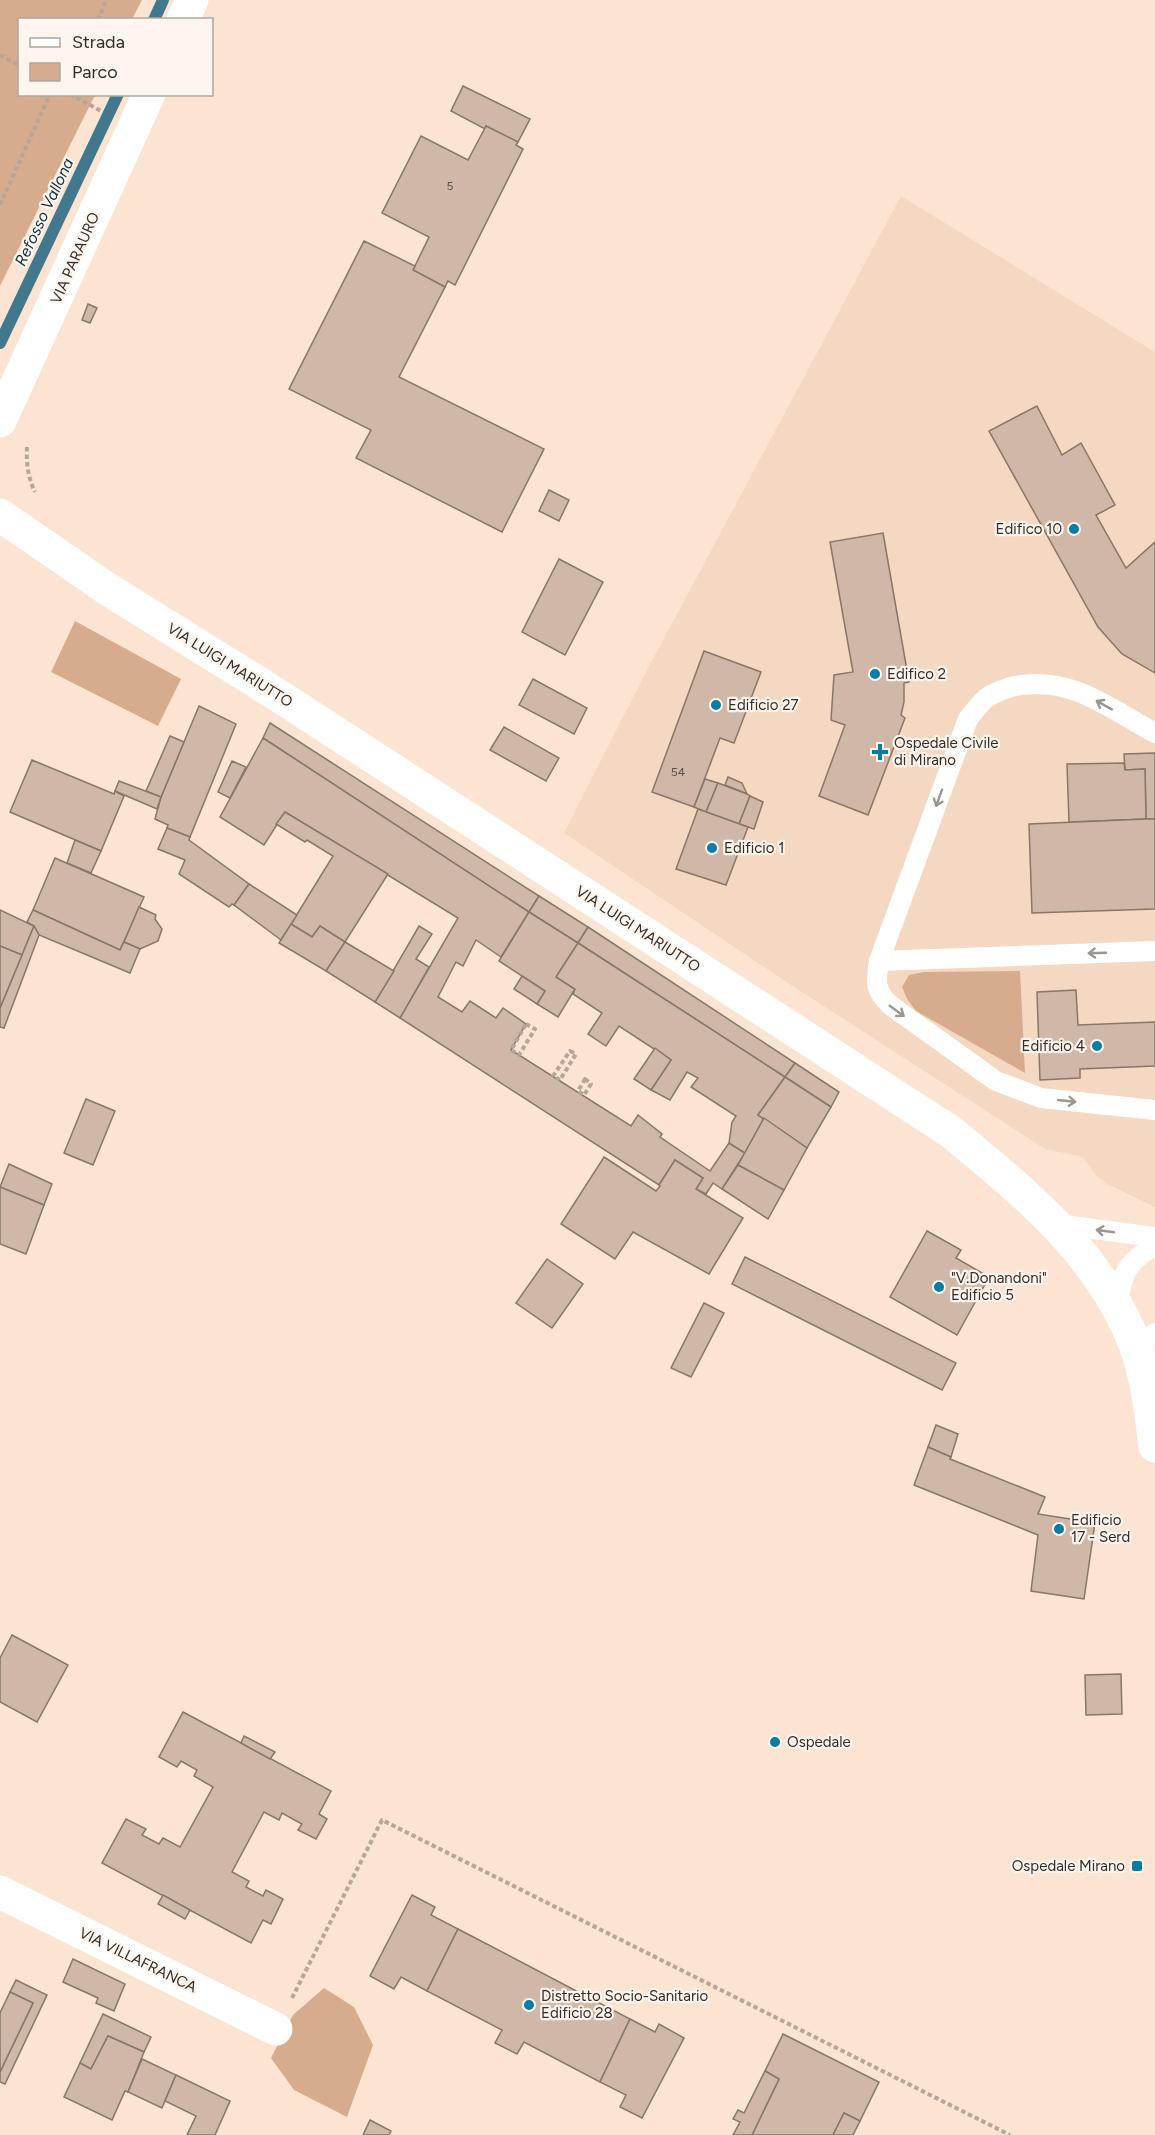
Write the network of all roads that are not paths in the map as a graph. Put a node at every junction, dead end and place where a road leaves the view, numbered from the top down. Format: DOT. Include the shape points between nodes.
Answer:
graph roads {
  1 [pos="192,0"];
  2 [pos="184,18"];
  3 [pos="148,96"];
  4 [pos="0,421"];
  5 [pos="0,515"];
  6 [pos="1155,733"];
  7 [pos="1155,951"];
  8 [pos="879,961"];
  9 [pos="1155,1110"];
  10 [pos="1056,1224"];
  11 [pos="1155,1237"];
  12 [pos="1155,1246"];
  13 [pos="1117,1306"];
  14 [pos="1145,1341"];
  15 [pos="1155,1446"];
  16 [pos="0,1892"];
  17 [pos="276,2029"];
  1 -- 2 [label="main road"];
  3 -- 4 [label="main road, VIA PARAURO"];
  5 -- 10 [label="main road, VIA LUIGI MARIUTTO" via="106,588 951,1132"];
  6 -- 8 [label="lane, one-way" via="1076,690 1056,685 1034,682 1004,689 984,700 968,719"];
  7 -- 8 [label="lane, one-way"];
  8 -- 9 [label="lane, one-way" via="876,983 881,997 996,1081 1041,1098"];
  11 -- 10 [label="lane, one-way"];
  10 -- 13 [label="main road, VIA LUIGI MARIUTTO"];
  12 -- 13 [label="lane" via="1138,1255 1125,1273"];
  13 -- 14 [label="main road, VIA LUIGI MARIUTTO"];
  14 -- 15 [label="main road, VIA LUIGI MARIUTTO"];
  16 -- 17 [label="main road, VIA VILLAFRANCA"];
}
